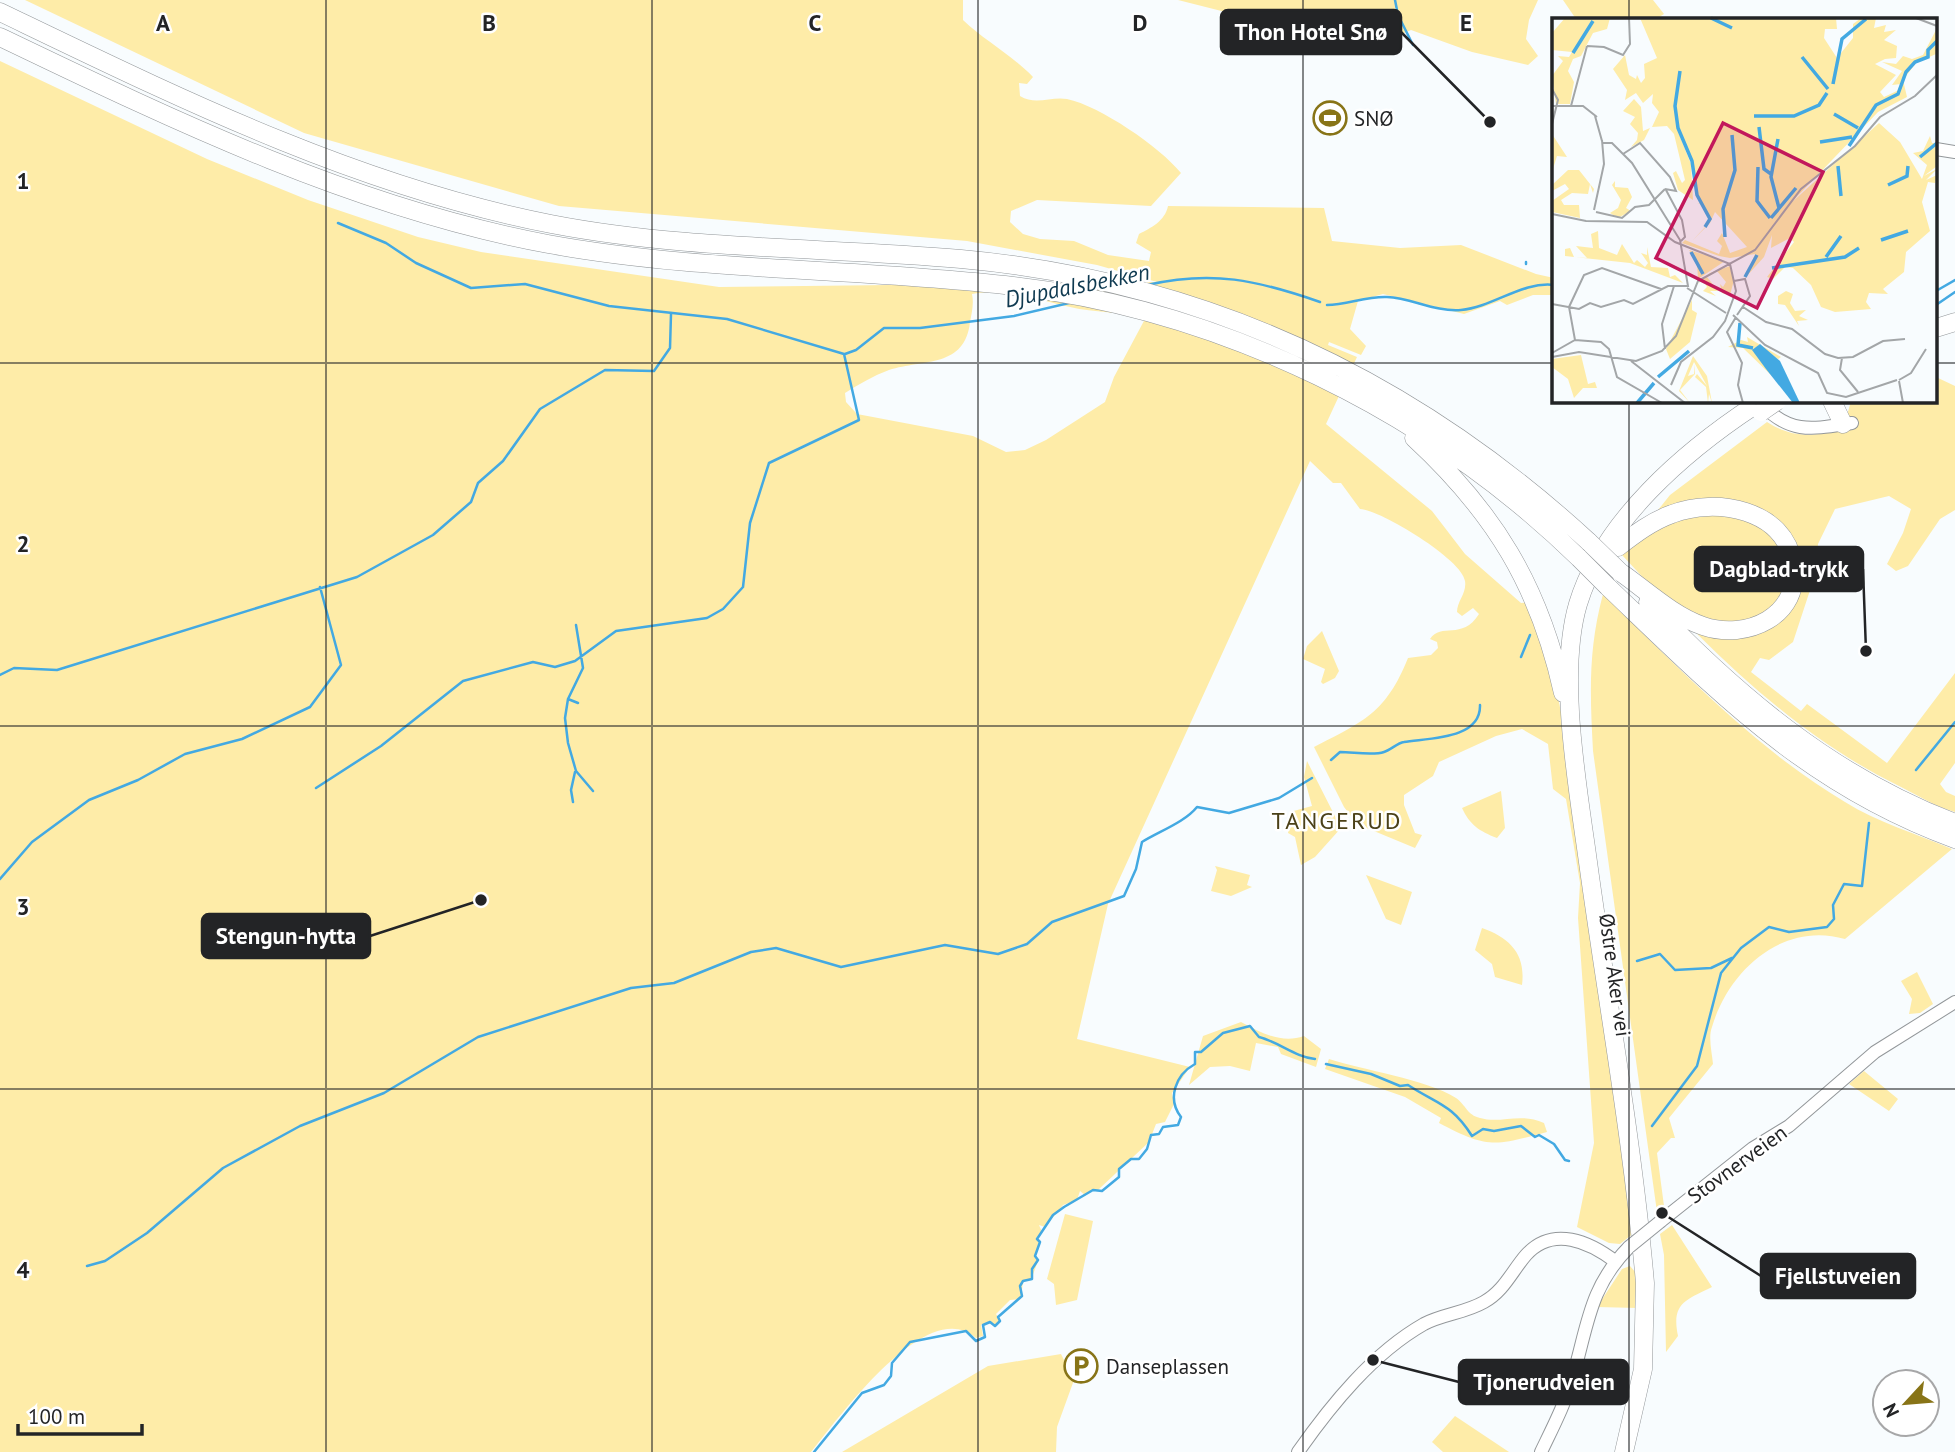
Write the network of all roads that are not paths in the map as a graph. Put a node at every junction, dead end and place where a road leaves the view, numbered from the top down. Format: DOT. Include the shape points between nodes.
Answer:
graph roads {
  1 [pos="0,12"];
  2 [pos="0,37"];
  3 [pos="1955,322"];
  4 [pos="1938,327"];
  5 [pos="1759,402"];
  6 [pos="1761,402"];
  7 [pos="1775,402"];
  8 [pos="1833,402"];
  9 [pos="1844,402"];
  10 [pos="1747,415"];
  11 [pos="1391,417"];
  12 [pos="1848,424"];
  13 [pos="1636,514"];
  14 [pos="1618,547"];
  15 [pos="1621,573"];
  16 [pos="1571,736"];
  17 [pos="1955,823"];
  18 [pos="1955,839"];
  19 [pos="1955,1002"];
  20 [pos="1616,1262"];
  21 [pos="1298,1452"];
  22 [pos="1541,1452"];
  23 [pos="1624,1452"];
  24 [pos="1636,1452"];
  1 -- 15 [label="highway, bridge" via="302,149 399,184 504,214 665,239 1022,266 1102,280 1204,309 1323,357 1418,409 1509,473"];
  2 -- 11 [label="highway" via="295,169 452,221 616,255 960,280 1088,298 1235,341 1315,376"];
  3 -- 4 [label="highway"];
  5 -- 10 [label="highway"];
  6 -- 12 [label="street" via="1777,419 1793,426 1809,429"];
  7 -- 10 [label="highway, bridge"];
  8 -- 12 [label="highway"];
  9 -- 12 [label="highway"];
  10 -- 13 [label="highway"];
  11 -- 16 [label="highway" via="1458,480 1512,553 1546,630"];
  11 -- 18 [label="highway, bridge" via="1481,474 1529,512 1713,688 1788,751 1854,794"];
  13 -- 14 [label="highway, Østre Aker vei"];
  13 -- 16 [label="highway, Østre Aker vei" via="1597,561 1575,615"];
  14 -- 15 [label="highway" via="1674,513 1722,507 1744,511 1770,525 1787,545 1794,568 1790,594 1775,615 1758,626 1732,631 1703,626 1680,615"];
  14 -- 24 [label="highway, Østre Aker vei" via="1588,605 1580,647 1580,682 1587,775 1656,1281 1654,1371"];
  15 -- 17 [label="highway" via="1728,681 1797,738 1883,792"];
  16 -- 23 [label="highway, Østre Aker vei" via="1645,1283 1643,1369"];
  19 -- 20 [label="street, Stovnerveien, bridge" via="1875,1052 1790,1126 1753,1148"];
  20 -- 21 [label="street" via="1588,1243 1569,1238 1536,1246 1489,1299 1427,1323 1396,1345 1336,1402"];
  20 -- 22 [label="street, Stovnerveien" via="1591,1304 1572,1380"];
}
